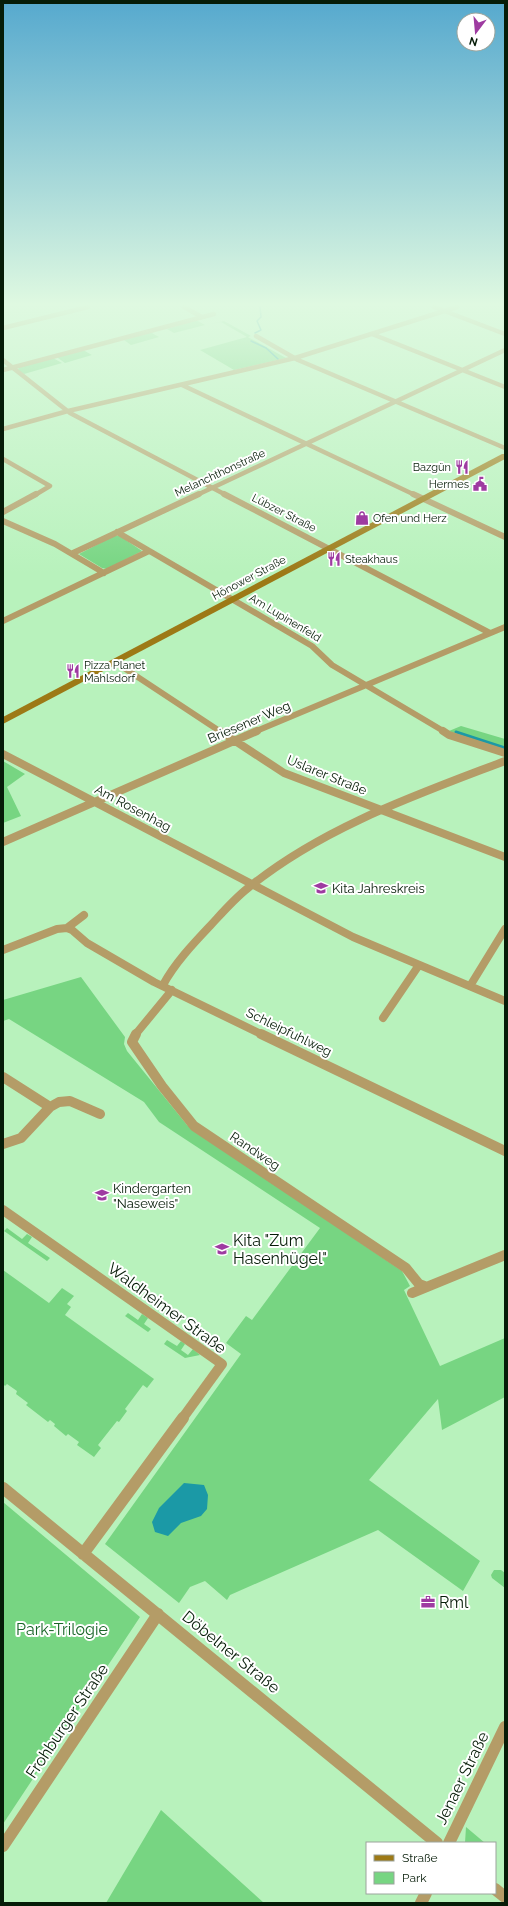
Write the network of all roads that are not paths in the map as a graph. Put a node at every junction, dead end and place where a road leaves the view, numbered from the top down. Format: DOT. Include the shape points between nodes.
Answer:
graph roads {
  1 [pos="49,396"];
  2 [pos="132,396"];
  3 [pos="207,396"];
  4 [pos="382,396"];
  5 [pos="409,396"];
  6 [pos="396,402"];
  7 [pos="68,411"];
  8 [pos="3,429"];
  9 [pos="305,443"];
  10 [pos="505,448"];
  11 [pos="505,456"];
  12 [pos="3,459"];
  13 [pos="212,487"];
  14 [pos="424,499"];
  15 [pos="3,512"];
  16 [pos="3,521"];
  17 [pos="116,532"];
  18 [pos="505,537"];
  19 [pos="331,548"];
  20 [pos="149,551"];
  21 [pos="73,553"];
  22 [pos="104,572"];
  23 [pos="233,600"];
  24 [pos="3,621"];
  25 [pos="505,627"];
  26 [pos="490,633"];
  27 [pos="115,662"];
  28 [pos="367,686"];
  29 [pos="3,721"];
  30 [pos="234,741"];
  31 [pos="505,753"];
  32 [pos="3,754"];
  33 [pos="505,761"];
  34 [pos="94,802"];
  35 [pos="381,810"];
  36 [pos="3,842"];
  37 [pos="505,857"];
  38 [pos="252,884"];
  39 [pos="84,915"];
  40 [pos="67,928"];
  41 [pos="505,930"];
  42 [pos="3,950"];
  43 [pos="419,965"];
  44 [pos="163,986"];
  45 [pos="470,986"];
  46 [pos="172,990"];
  47 [pos="505,1001"];
  48 [pos="383,1018"];
  49 [pos="3,1077"];
  50 [pos="50,1107"];
  51 [pos="100,1114"];
  52 [pos="3,1144"];
  53 [pos="505,1151"];
  54 [pos="3,1210"];
  55 [pos="505,1255"];
  56 [pos="427,1288"];
  57 [pos="412,1293"];
  58 [pos="3,1488"];
  59 [pos="83,1554"];
  60 [pos="158,1614"];
  61 [pos="505,1727"];
  62 [pos="436,1842"];
  63 [pos="449,1842"];
  64 [pos="3,1846"];
  65 [pos="496,1890"];
  66 [pos="426,1894"];
  67 [pos="505,1897"];
  68 [pos="421,1903"];
  1 -- 7 [label="street, Lübzer Straße"];
  2 -- 7 [label="street"];
  3 -- 9 [label="street"];
  4 -- 6 [label="street"];
  5 -- 6 [label="street, Melanchthonstraße"];
  6 -- 9 [label="street, Melanchthonstraße"];
  6 -- 10 [label="street"];
  7 -- 8 [label="street"];
  7 -- 13 [label="street, Lübzer Straße"];
  9 -- 13 [label="street, Melanchthonstraße"];
  9 -- 14 [label="street"];
  11 -- 14 [label="main road, Hönower Straße"];
  12 -- 15 [label="street" via="50,486"];
  13 -- 17 [label="street, Melanchthonstraße"];
  13 -- 19 [label="street, Lübzer Straße"];
  14 -- 18 [label="street"];
  14 -- 19 [label="main road, Hönower Straße"];
  16 -- 21 [label="street" via="28,530"];
  17 -- 20 [label="street, Am Lupinenfeld"];
  17 -- 21 [label="street, Melanchthonstraße"];
  19 -- 23 [label="main road, Hönower Straße"];
  19 -- 26 [label="street, Lübzer Straße"];
  20 -- 22 [label="street"];
  20 -- 23 [label="street, Am Lupinenfeld"];
  21 -- 22 [label="street"];
  22 -- 24 [label="street"];
  23 -- 27 [label="main road, Hönower Straße"];
  23 -- 28 [label="street, Am Lupinenfeld" via="312,646 332,665"];
  25 -- 26 [label="street, Briesener Weg"];
  26 -- 28 [label="street, Briesener Weg"];
  27 -- 29 [label="main road, Hönower Straße"];
  27 -- 30 [label="street, Uslarer Straße"];
  28 -- 30 [label="street, Briesener Weg"];
  28 -- 31 [label="street, Am Lupinenfeld" via="449,735"];
  30 -- 34 [label="street, Briesener Weg"];
  30 -- 35 [label="street, Uslarer Straße" via="284,773"];
  32 -- 34 [label="street, Am Rosenhag"];
  33 -- 35 [label="street"];
  34 -- 36 [label="street, Briesener Weg"];
  34 -- 38 [label="street, Am Rosenhag"];
  35 -- 37 [label="street, Uslarer Straße"];
  35 -- 38 [label="street" via="312,844"];
  38 -- 43 [label="street, Am Rosenhag" via="353,937"];
  38 -- 44 [label="street" via="204,933 168,975"];
  39 -- 40 [label="street"];
  40 -- 42 [label="street" via="57,929"];
  40 -- 44 [label="street, Schleipfuhlweg" via="120,963"];
  41 -- 45 [label="street"];
  43 -- 45 [label="street, Am Rosenhag"];
  43 -- 48 [label="street"];
  44 -- 46 [label="street, Schleipfuhlweg"];
  45 -- 47 [label="street, Am Rosenhag"];
  46 -- 53 [label="street, Schleipfuhlweg"];
  46 -- 56 [label="street, Randweg" via="132,1042 184,1115 194,1126 406,1268 419,1284"];
  49 -- 50 [label="street"];
  50 -- 51 [label="street" via="59,1102 70,1101"];
  50 -- 52 [label="street" via="21,1138"];
  54 -- 59 [label="street, Waldheimer Straße" via="222,1364"];
  55 -- 56 [label="street"];
  56 -- 57 [label="street"];
  58 -- 59 [label="street, Döbelner Straße"];
  59 -- 60 [label="street, Döbelner Straße"];
  60 -- 62 [label="street, Döbelner Straße"];
  60 -- 64 [label="street, Frohburger Straße"];
  61 -- 63 [label="street, Jenaer Straße"];
  65 -- 67 [label="street"];
  66 -- 68 [label="street"];
}
